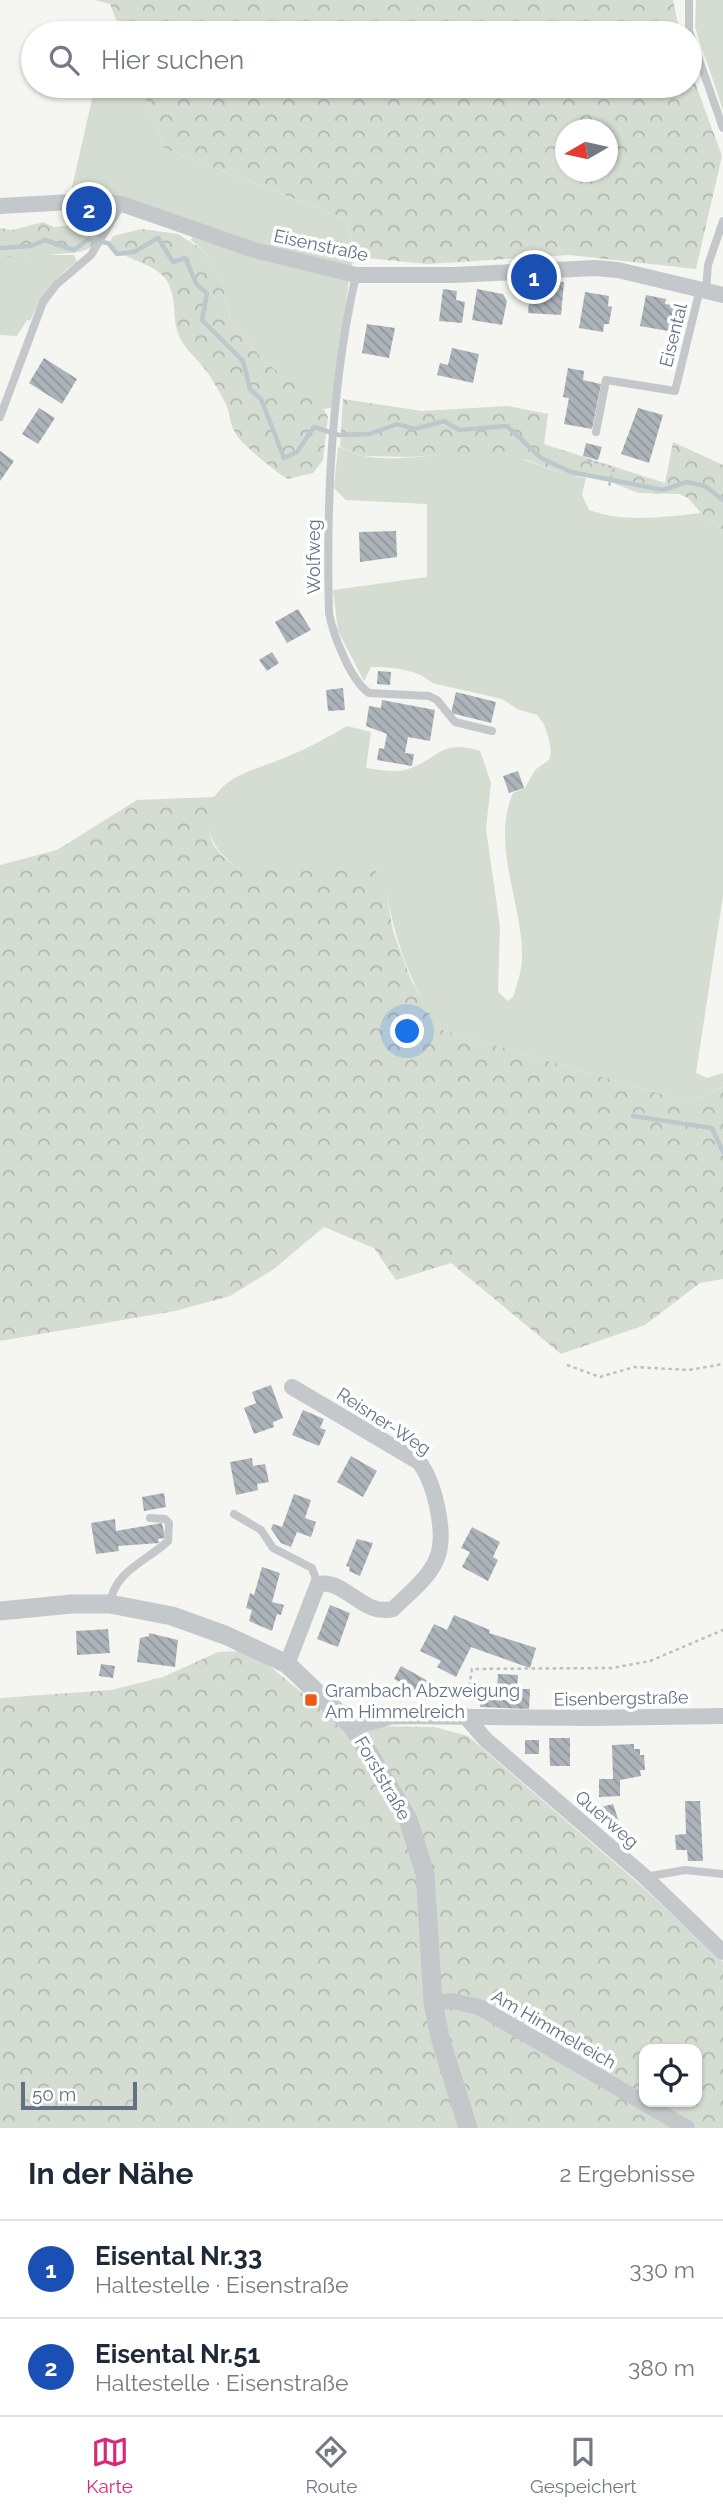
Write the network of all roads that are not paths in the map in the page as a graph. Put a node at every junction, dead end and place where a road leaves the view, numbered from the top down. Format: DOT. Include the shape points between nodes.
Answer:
graph roads {
  1 [pos="689,0"];
  2 [pos="689,21"];
  3 [pos="702,68"];
  4 [pos="723,128"];
  5 [pos="122,204"];
  6 [pos="0,206"];
  7 [pos="723,221"];
  8 [pos="356,275"];
  9 [pos="703,290"];
  10 [pos="723,295"];
  11 [pos="0,417"];
  12 [pos="596,432"];
  13 [pos="492,731"];
  14 [pos="292,1387"];
  15 [pos="234,1514"];
  16 [pos="150,1518"];
  17 [pos="318,1584"];
  18 [pos="110,1604"];
  19 [pos="0,1611"];
  20 [pos="287,1664"];
  21 [pos="466,1716"];
  22 [pos="723,1716"];
  23 [pos="353,1727"];
  24 [pos="723,1874"];
  25 [pos="645,1877"];
  26 [pos="723,1952"];
  27 [pos="433,2003"];
  28 [pos="468,2128"];
  29 [pos="687,2128"];
  1 -- 2 [label="lane"];
  3 -- 4 [label="lane"];
  5 -- 6 [label="street, Eisenstraße" via="88,201"];
  5 -- 8 [label="street, Eisenstraße" via="254,250"];
  5 -- 11 [label="lane" via="91,256 43,302"];
  7 -- 9 [label="lane"];
  8 -- 9 [label="street, Eisenstraße" via="595,268"];
  8 -- 13 [label="lane, Wolfweg" via="334,429 329,613 339,646 369,693 429,696 438,700 455,722"];
  9 -- 10 [label="street, Eisenstraße"];
  9 -- 12 [label="lane, Eisental" via="675,391 606,380"];
  14 -- 17 [label="street, Reisner-Weg" via="419,1462 435,1494 439,1555 432,1569 393,1609 373,1609 332,1583"];
  15 -- 17 [label="lane" via="261,1530 273,1548 312,1568"];
  16 -- 18 [label="lane" via="165,1519 168,1541 120,1579"];
  17 -- 20 [label="street"];
  18 -- 19 [label="street, Forststraße"];
  18 -- 20 [label="street, Forststraße" via="172,1616"];
  20 -- 23 [label="street, Forststraße"];
  21 -- 22 [label="street, Eisenbergstraße"];
  21 -- 23 [label="street, Eisenbergstraße" via="393,1716"];
  21 -- 25 [label="street, Querweg" via="486,1740"];
  23 -- 27 [label="street, Forststraße" via="408,1819 425,1874"];
  24 -- 25 [label="lane" via="685,1870"];
  25 -- 26 [label="street, Querweg"];
  27 -- 28 [label="street, Forststraße"];
  27 -- 29 [label="street, Am Himmelreich" via="452,2001 479,2007"];
}
